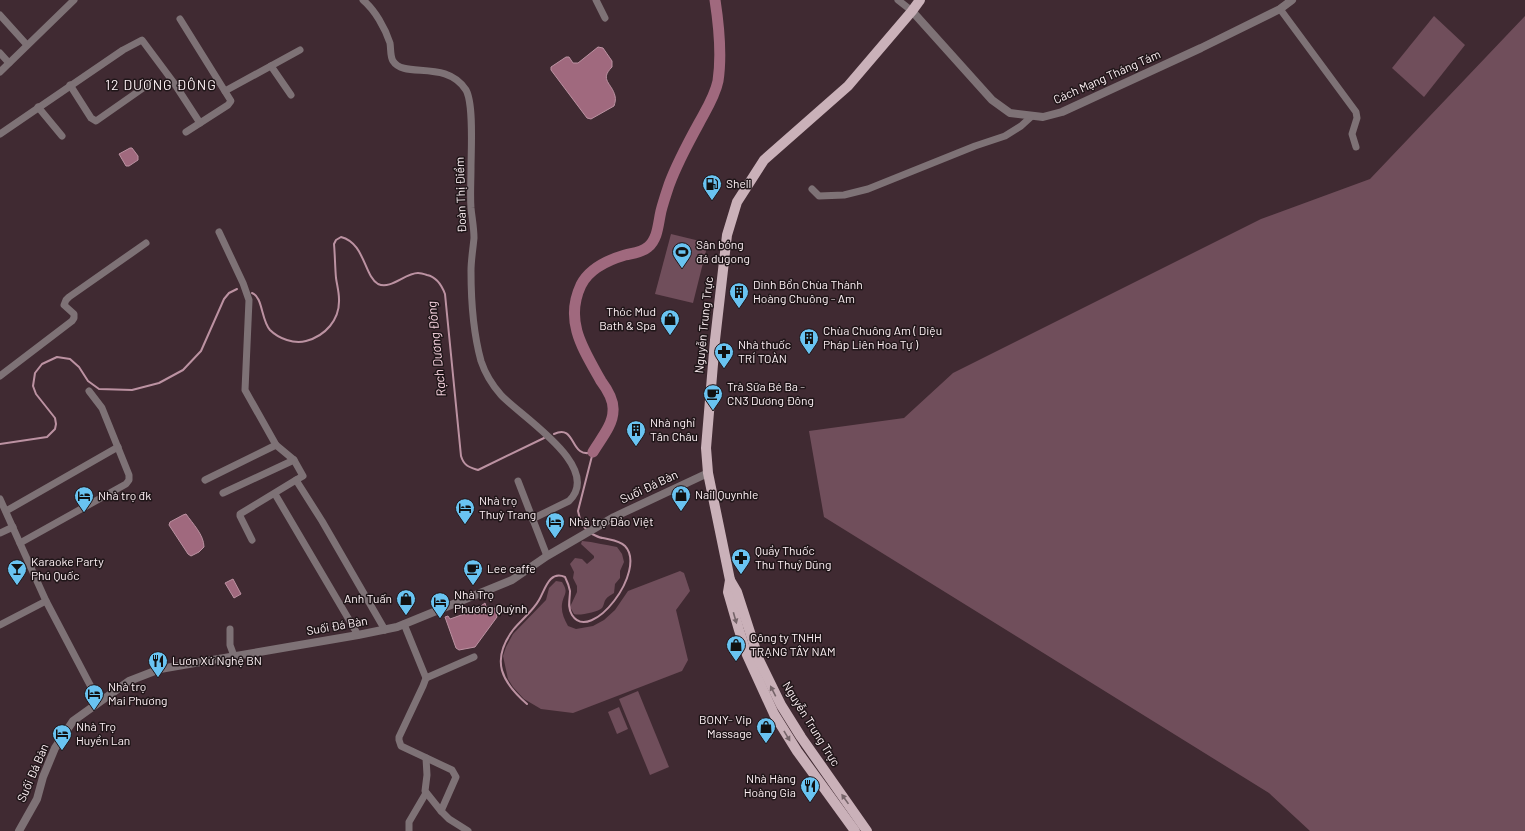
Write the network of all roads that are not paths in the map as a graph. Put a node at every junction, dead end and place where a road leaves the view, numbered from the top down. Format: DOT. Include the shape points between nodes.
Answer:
graph roads {
  1 [pos="74,0"];
  2 [pos="363,0"];
  3 [pos="596,0"];
  4 [pos="898,0"];
  5 [pos="920,0"];
  6 [pos="1292,0"];
  7 [pos="1280,9"];
  8 [pos="912,11"];
  9 [pos="0,15"];
  10 [pos="605,18"];
  11 [pos="180,19"];
  12 [pos="27,45"];
  13 [pos="300,50"];
  14 [pos="0,53"];
  15 [pos="9,63"];
  16 [pos="271,66"];
  17 [pos="0,72"];
  18 [pos="70,85"];
  19 [pos="146,86"];
  20 [pos="225,91"];
  21 [pos="291,95"];
  22 [pos="38,107"];
  23 [pos="1032,116"];
  24 [pos="200,122"];
  25 [pos="186,132"];
  26 [pos="0,134"];
  27 [pos="62,136"];
  28 [pos="1356,147"];
  29 [pos="812,189"];
  30 [pos="219,232"];
  31 [pos="146,243"];
  32 [pos="0,376"];
  33 [pos="89,391"];
  34 [pos="276,445"];
  35 [pos="118,447"];
  36 [pos="294,460"];
  37 [pos="708,473"];
  38 [pos="205,480"];
  39 [pos="296,480"];
  40 [pos="518,480"];
  41 [pos="223,493"];
  42 [pos="274,494"];
  43 [pos="0,499"];
  44 [pos="6,511"];
  45 [pos="532,519"];
  46 [pos="13,527"];
  47 [pos="0,533"];
  48 [pos="252,540"];
  49 [pos="20,543"];
  50 [pos="546,556"];
  51 [pos="730,580"];
  52 [pos="46,601"];
  53 [pos="404,624"];
  54 [pos="0,625"];
  55 [pos="230,629"];
  56 [pos="385,630"];
  57 [pos="358,635"];
  58 [pos="234,656"];
  59 [pos="474,657"];
  60 [pos="426,678"];
  61 [pos="99,702"];
  62 [pos="426,758"];
  63 [pos="426,793"];
  64 [pos="441,810"];
  65 [pos="19,831"];
  66 [pos="409,831"];
  67 [pos="468,831"];
  68 [pos="855,831"];
  69 [pos="867,831"];
  1 -- 12 [label="street"];
  2 -- 45 [label="street, Đoàn Thị Điểm" via="372,8 386,34 396,64 406,68 445,73 452,76 466,90 471,137 471,208 474,228 472,300 476,343 482,365 501,395 539,426 569,459 577,480 577,489 569,501"];
  3 -- 10 [label="street"];
  4 -- 8 [label="street"];
  5 -- 8 [label="main road, Nguyễn Trung Trực"];
  6 -- 7 [label="street, Cách Mạng Tháng Tám"];
  7 -- 23 [label="street, Cách Mạng Tháng Tám" via="1069,109 1043,117"];
  7 -- 28 [label="street" via="1356,112 1357,118 1352,134"];
  8 -- 23 [label="street, Cách Mạng Tháng Tám" via="992,100 1010,113"];
  8 -- 37 [label="main road, Nguyễn Trung Trực" via="848,86 764,160 737,202 727,235 715,340 706,430"];
  9 -- 12 [label="street"];
  11 -- 20 [label="street"];
  12 -- 15 [label="street"];
  13 -- 16 [label="street"];
  14 -- 15 [label="street"];
  15 -- 17 [label="street"];
  16 -- 20 [label="street"];
  16 -- 21 [label="street"];
  18 -- 19 [label="street" via="96,122"];
  18 -- 22 [label="street"];
  18 -- 24 [label="street" via="142,40"];
  20 -- 24 [label="street" via="230,103"];
  22 -- 26 [label="street"];
  22 -- 27 [label="street"];
  23 -- 29 [label="street" via="1004,136 868,190 830,197 819,196"];
  24 -- 25 [label="street"];
  30 -- 34 [label="street" via="249,300 245,390"];
  31 -- 32 [label="street" via="66,300 64,305 74,314 72,321"];
  33 -- 35 [label="street" via="102,408"];
  34 -- 36 [label="street"];
  34 -- 38 [label="street"];
  35 -- 44 [label="street"];
  35 -- 49 [label="street" via="129,480"];
  36 -- 39 [label="street" via="303,476"];
  36 -- 41 [label="street"];
  37 -- 50 [label="street, Suối Đá Bàn" via="614,517"];
  37 -- 51 [label="main road, Nguyễn Trung Trực"];
  39 -- 42 [label="street"];
  39 -- 56 [label="street"];
  40 -- 45 [label="street"];
  42 -- 48 [label="street" via="240,514"];
  42 -- 57 [label="street"];
  43 -- 44 [label="street"];
  44 -- 46 [label="street"];
  45 -- 50 [label="street"];
  46 -- 47 [label="street"];
  46 -- 49 [label="street"];
  49 -- 52 [label="street"];
  50 -- 53 [label="street, Suối Đá Bàn" via="512,580"];
  51 -- 68 [label="main road, Nguyễn Trung Trực, one-way" via="728,592 739,630 774,714 797,751"];
  69 -- 51 [label="main road, Nguyễn Trung Trực, one-way" via="781,704 759,660 737,592"];
  52 -- 54 [label="street"];
  52 -- 61 [label="street"];
  53 -- 56 [label="street, Suối Đá Bàn"];
  53 -- 60 [label="street"];
  55 -- 58 [label="street" via="230,645"];
  56 -- 57 [label="street, Suối Đá Bàn"];
  57 -- 58 [label="street, Suối Đá Bàn"];
  58 -- 61 [label="street, Suối Đá Bàn" via="160,669 129,681"];
  59 -- 60 [label="street"];
  60 -- 62 [label="street" via="399,737 401,746"];
  61 -- 65 [label="street, Suối Đá Bàn" via="73,720 55,748 37,799"];
  62 -- 63 [label="street"];
  62 -- 64 [label="street" via="452,770 456,777"];
  63 -- 64 [label="street"];
  63 -- 66 [label="street" via="409,822"];
  64 -- 67 [label="street" via="449,819"];
}
